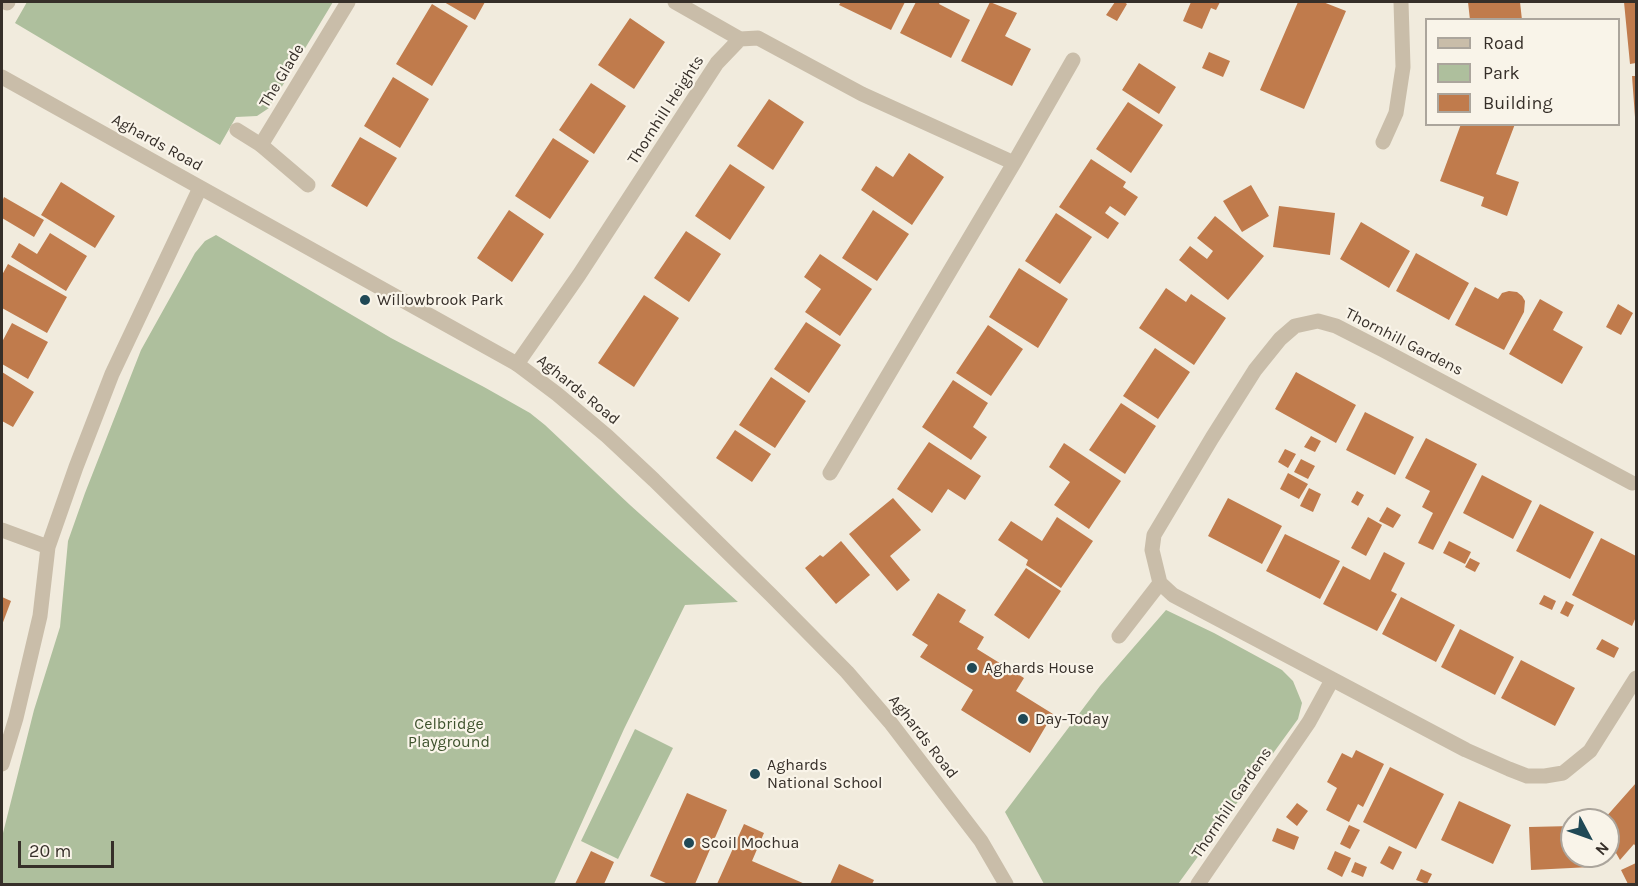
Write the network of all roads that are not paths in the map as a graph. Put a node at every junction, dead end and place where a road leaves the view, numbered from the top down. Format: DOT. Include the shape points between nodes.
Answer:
graph roads {
  1 [pos="348,2"];
  2 [pos="675,2"];
  3 [pos="1401,2"];
  4 [pos="740,39"];
  5 [pos="1073,60"];
  6 [pos="2,77"];
  7 [pos="237,130"];
  8 [pos="1383,142"];
  9 [pos="261,145"];
  10 [pos="1014,163"];
  11 [pos="308,184"];
  12 [pos="200,188"];
  13 [pos="517,364"];
  14 [pos="830,473"];
  15 [pos="1632,483"];
  16 [pos="2,530"];
  17 [pos="48,547"];
  18 [pos="1160,583"];
  19 [pos="1119,636"];
  20 [pos="1636,678"];
  21 [pos="1332,680"];
  22 [pos="2,764"];
  23 [pos="1006,885"];
  24 [pos="1198,885"];
  1 -- 9 [label="street, The Glade"];
  2 -- 4 [label="street"];
  3 -- 8 [label="street" via="1403,68 1396,113"];
  4 -- 10 [label="street" via="758,38 862,94"];
  4 -- 13 [label="street, Thornhill Heights" via="717,63"];
  5 -- 10 [label="street"];
  6 -- 12 [label="street, Aghards Road"];
  7 -- 9 [label="street"];
  9 -- 11 [label="street"];
  10 -- 14 [label="street"];
  12 -- 13 [label="street, Aghards Road"];
  12 -- 17 [label="street" via="112,374"];
  13 -- 23 [label="street, Aghards Road" via="615,444 847,672 981,841"];
  15 -- 18 [label="street, Thornhill Gardens" via="1374,345 1318,321 1295,326 1280,339 1255,370 1212,438 1154,535 1152,550"];
  16 -- 17 [label="street"];
  17 -- 22 [label="street" via="40,616"];
  18 -- 19 [label="street"];
  18 -- 21 [label="street" via="1173,595"];
  20 -- 21 [label="street" via="1590,752 1563,773 1545,776 1527,776 1466,750"];
  21 -- 24 [label="street, Thornhill Gardens" via="1309,722"];
}
